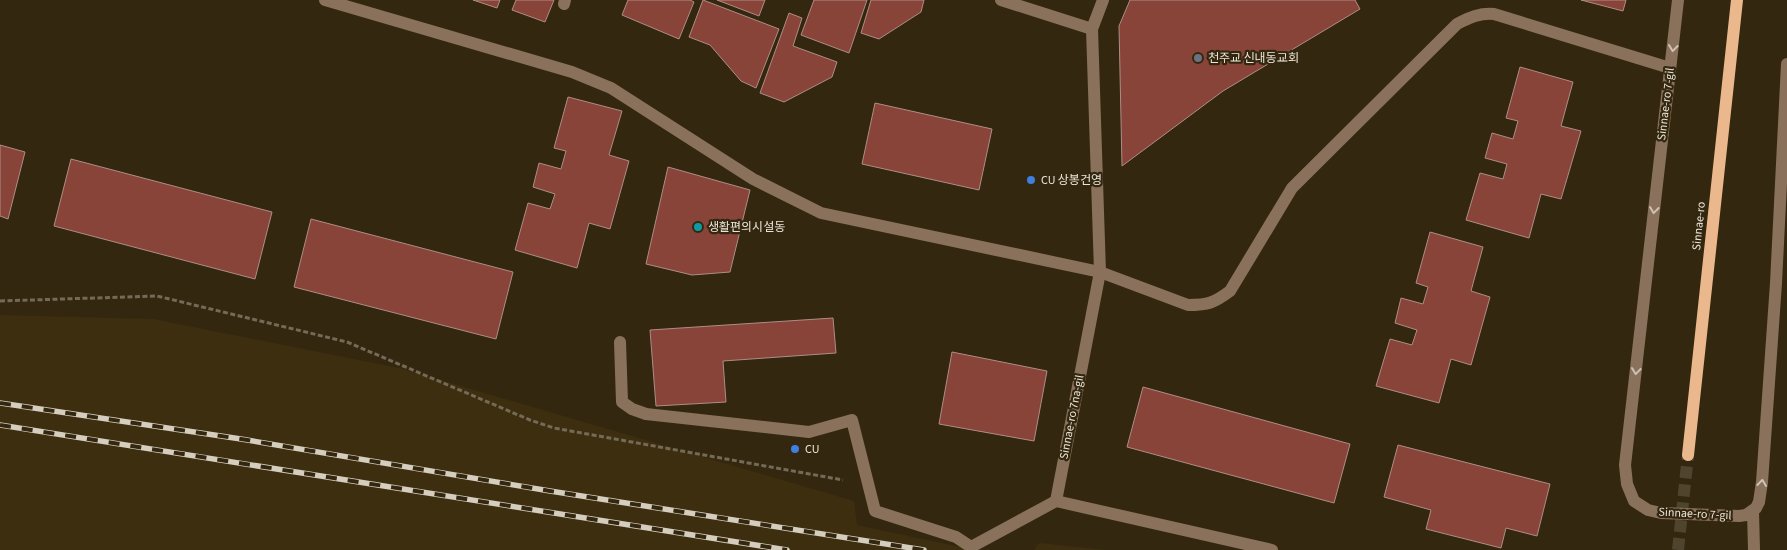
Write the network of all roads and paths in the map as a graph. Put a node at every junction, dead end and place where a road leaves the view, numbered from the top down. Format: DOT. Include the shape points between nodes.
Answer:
graph roads {
  1 [pos="325,0"];
  2 [pos="1001,0"];
  3 [pos="1104,0"];
  4 [pos="1678,0"];
  5 [pos="1737,0"];
  6 [pos="1092,29"];
  7 [pos="1787,64"];
  8 [pos="1670,68"];
  9 [pos="1787,269"];
  10 [pos="1100,272"];
  11 [pos="1776,283"];
  12 [pos="0,302"];
  13 [pos="620,342"];
  14 [pos="1688,455"];
  15 [pos="868,484"];
  16 [pos="1056,501"];
  17 [pos="1752,511"];
  18 [pos="1272,550"];
  19 [pos="1754,550"];
  1 -- 10 [label="street" via="572,72 611,88 753,179 821,213"];
  2 -- 6 [label="street"];
  3 -- 6 [label="street, Sinnae-ro 7na-gil"];
  4 -- 8 [label="street, Sinnae-ro 7-gil, one-way"];
  5 -- 14 [label="main road, Sinnae-ro"];
  6 -- 10 [label="street, Sinnae-ro 7na-gil"];
  7 -- 11 [label="street"];
  8 -- 10 [label="street" via="1494,14 1470,17 1457,24 1292,188 1230,291 1217,301 1188,305"];
  8 -- 17 [label="street, Sinnae-ro 7-gil, one-way" via="1625,465 1626,484 1634,501 1648,510 1661,513 1739,516"];
  9 -- 11 [label="street"];
  10 -- 16 [label="street, Sinnae-ro 7na-gil"];
  17 -- 11 [label="street, one-way" via="1759,502 1762,482"];
  12 -- 15 [label="path" via="157,296 347,342 554,428"];
  13 -- 15 [label="street" via="622,402 632,409 646,414 809,432 852,420"];
  15 -- 16 [label="street" via="875,511 956,537 971,547"];
  16 -- 18 [label="street"];
  17 -- 19 [label="street"];
}
